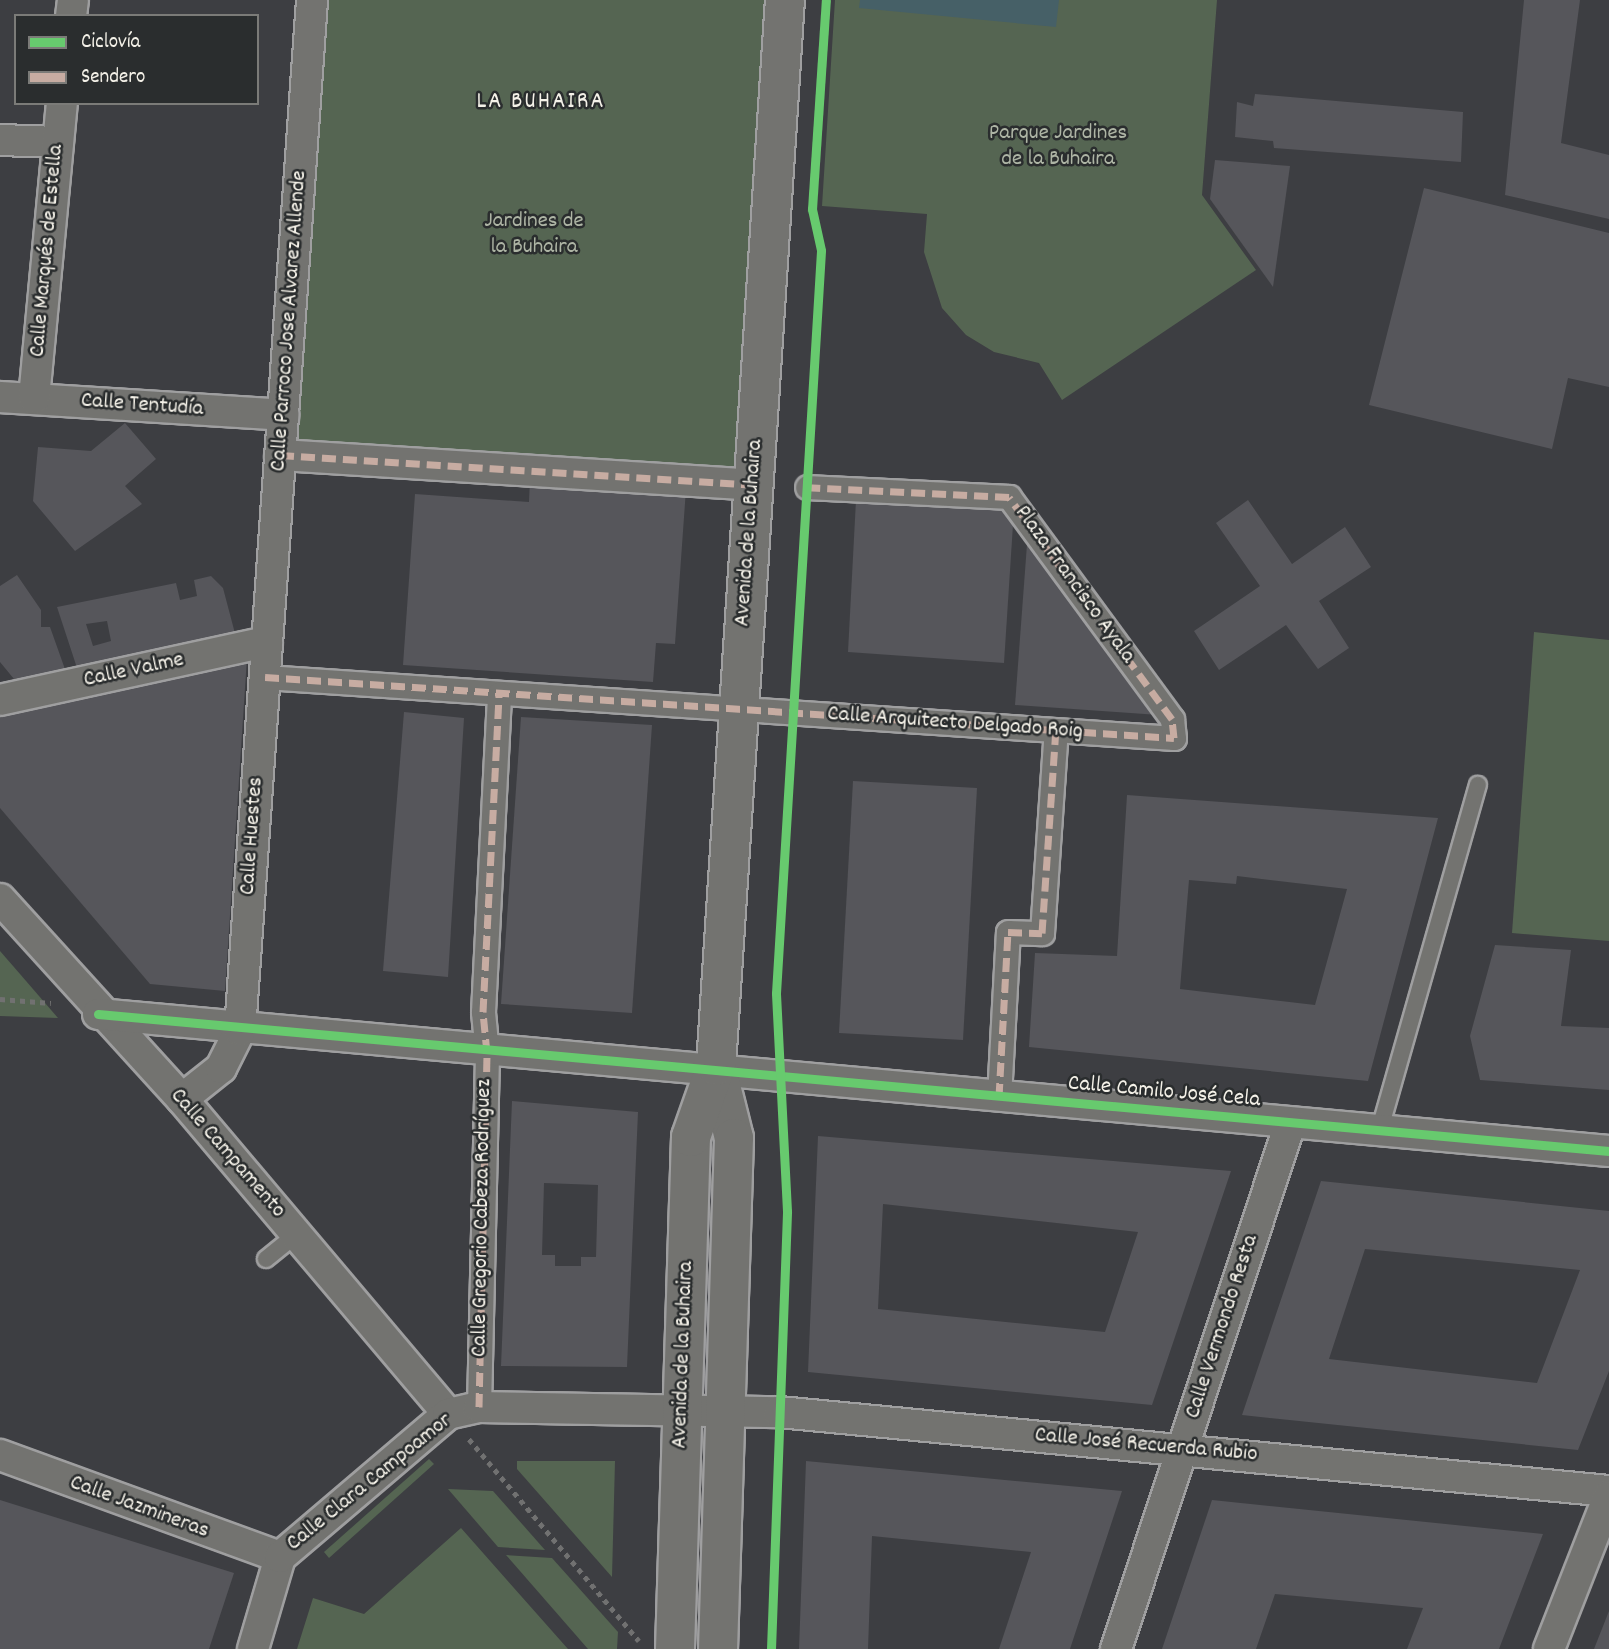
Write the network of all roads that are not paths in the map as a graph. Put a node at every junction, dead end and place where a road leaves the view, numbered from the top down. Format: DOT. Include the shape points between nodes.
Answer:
graph roads {
  1 [pos="312,0"];
  2 [pos="785,0"];
  3 [pos="62,105"];
  4 [pos="0,140"];
  5 [pos="58,142"];
  6 [pos="0,397"];
  7 [pos="34,398"];
  8 [pos="283,415"];
  9 [pos="281,454"];
  10 [pos="754,485"];
  11 [pos="807,487"];
  12 [pos="267,642"];
  13 [pos="265,677"];
  14 [pos="499,693"];
  15 [pos="0,700"];
  16 [pos="736,710"];
  17 [pos="1056,730"];
  18 [pos="1174,738"];
  19 [pos="1479,785"];
  20 [pos="0,899"];
  21 [pos="96,1010"];
  22 [pos="240,1030"];
  23 [pos="488,1053"];
  24 [pos="716,1066"];
  25 [pos="999,1097"];
  26 [pos="181,1100"];
  27 [pos="1290,1124"];
  28 [pos="1379,1132"];
  29 [pos="1609,1151"];
  30 [pos="296,1235"];
  31 [pos="266,1259"];
  32 [pos="479,1407"];
  33 [pos="683,1409"];
  34 [pos="726,1410"];
  35 [pos="448,1414"];
  36 [pos="1182,1450"];
  37 [pos="0,1455"];
  38 [pos="1609,1491"];
  39 [pos="1609,1496"];
  40 [pos="280,1557"];
  41 [pos="253,1649"];
  42 [pos="675,1649"];
  43 [pos="718,1649"];
  44 [pos="1116,1649"];
  45 [pos="1549,1649"];
  1 -- 8 [label="street, Calle Parroco Jose Alvarez Allende"];
  2 -- 10 [label="main road, Avenida de la Buhaira"];
  3 -- 5 [label="street, Calle Marqués de Estella"];
  4 -- 5 [label="street"];
  5 -- 7 [label="street, Calle Marqués de Estella"];
  6 -- 7 [label="street, Calle Tentudía"];
  7 -- 8 [label="street, Calle Tentudía"];
  8 -- 9 [label="street, Calle Parroco Jose Alvarez Allende"];
  9 -- 10 [label="street"];
  9 -- 12 [label="street, Calle Parroco Jose Alvarez Allende"];
  10 -- 16 [label="main road, Avenida de la Buhaira"];
  11 -- 18 [label="street, Plaza Francisco Ayala" via="1009,497 1172,719"];
  12 -- 13 [label="street, Calle Huestes"];
  12 -- 15 [label="street, Calle Valme"];
  13 -- 14 [label="street, Calle Arquitecto Delgado Roig"];
  13 -- 22 [label="street, Calle Huestes"];
  14 -- 16 [label="street, Calle Arquitecto Delgado Roig"];
  14 -- 23 [label="street, Calle Gregorio Cabeza Rodríguez" via="483,1012"];
  16 -- 17 [label="street, Calle Arquitecto Delgado Roig"];
  16 -- 24 [label="main road, Avenida de la Buhaira"];
  17 -- 18 [label="street, Calle Arquitecto Delgado Roig"];
  17 -- 25 [label="street" via="1042,933 1008,932"];
  19 -- 28 [label="lane"];
  20 -- 21 [label="street, Calle Campamento"];
  21 -- 22 [label="street, Calle Camilo José Cela"];
  21 -- 26 [label="street, Calle Campamento"];
  22 -- 23 [label="street, Calle Camilo José Cela"];
  22 -- 26 [label="street" via="221,1068"];
  23 -- 24 [label="street, Calle Camilo José Cela"];
  23 -- 32 [label="street, Calle Gregorio Cabeza Rodríguez"];
  24 -- 25 [label="street, Calle Camilo José Cela"];
  24 -- 33 [label="main road, Avenida de la Buhaira" via="691,1137"];
  24 -- 34 [label="main road, Avenida de la Buhaira" via="734,1138"];
  25 -- 27 [label="street, Calle Camilo José Cela"];
  26 -- 30 [label="street, Calle Campamento"];
  27 -- 28 [label="street, Calle Camilo José Cela"];
  27 -- 36 [label="street, Calle Vermondo Resta"];
  28 -- 29 [label="street, Calle Camilo José Cela"];
  30 -- 31 [label="lane"];
  30 -- 35 [label="street, Calle Campamento"];
  32 -- 33 [label="street, Calle Clara Campoamor"];
  32 -- 35 [label="street, Calle Clara Campoamor"];
  33 -- 34 [label="street, Calle José Recuerda Rubio"];
  33 -- 42 [label="main road, Avenida de la Buhaira"];
  34 -- 36 [label="street, Calle José Recuerda Rubio"];
  34 -- 43 [label="main road, Avenida de la Buhaira"];
  35 -- 40 [label="street, Calle Clara Campoamor"];
  36 -- 38 [label="street, Calle José Recuerda Rubio"];
  36 -- 44 [label="street, Calle Vermondo Resta"];
  37 -- 40 [label="street, Calle Jazmineras"];
  39 -- 45 [label="street"];
  40 -- 41 [label="street, Calle Clara Campoamor"];
}
